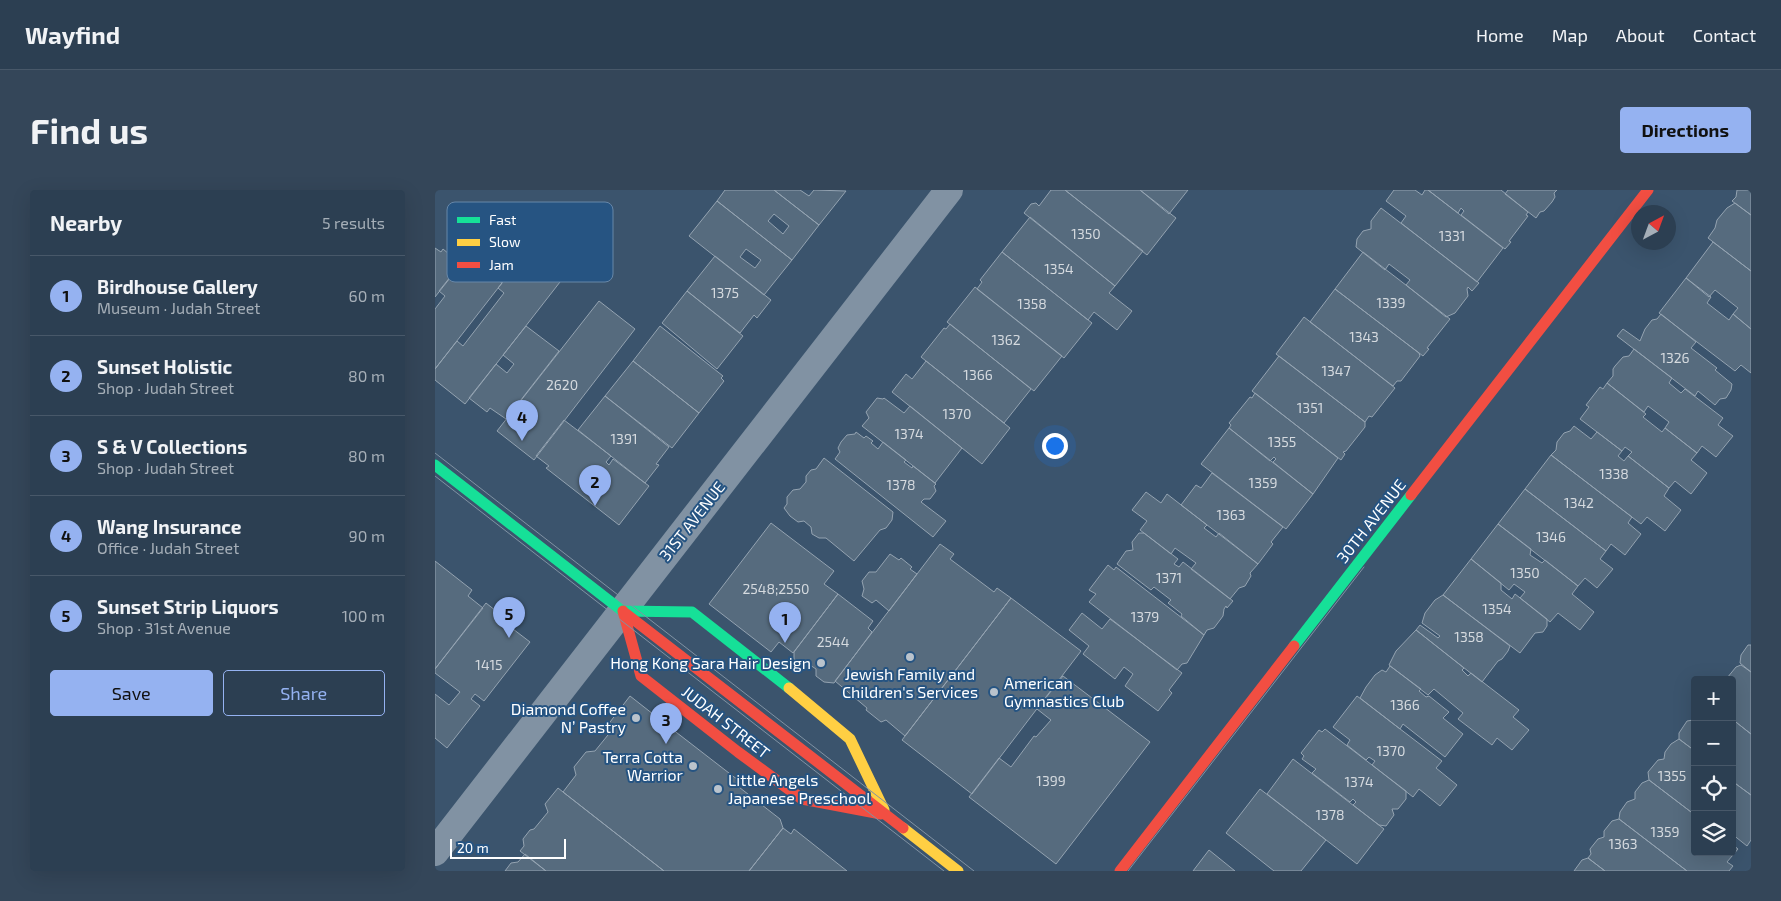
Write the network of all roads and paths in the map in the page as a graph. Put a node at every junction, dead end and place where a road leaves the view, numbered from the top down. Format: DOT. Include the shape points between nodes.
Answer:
graph roads {
  1 [pos="949,190"];
  2 [pos="1648,190"];
  3 [pos="435,465"];
  4 [pos="623,611"];
  5 [pos="887,815"];
  6 [pos="435,852"];
  7 [pos="958,871"];
  8 [pos="1120,871"];
  1 -- 4 [label="street, 31ST AVENUE"];
  2 -- 8 [label="street, 30TH AVENUE"];
  3 -- 4 [label="street, JUDAH STREET"];
  4 -- 5 [label="street, JUDAH STREET"];
  4 -- 5 [label="street, JUDAH STREET" via="692,612 850,740"];
  4 -- 5 [label="street, JUDAH STREET" via="641,676 738,752 802,799"];
  4 -- 6 [label="street, 31ST AVENUE"];
  5 -- 7 [label="street, JUDAH STREET"];
}
